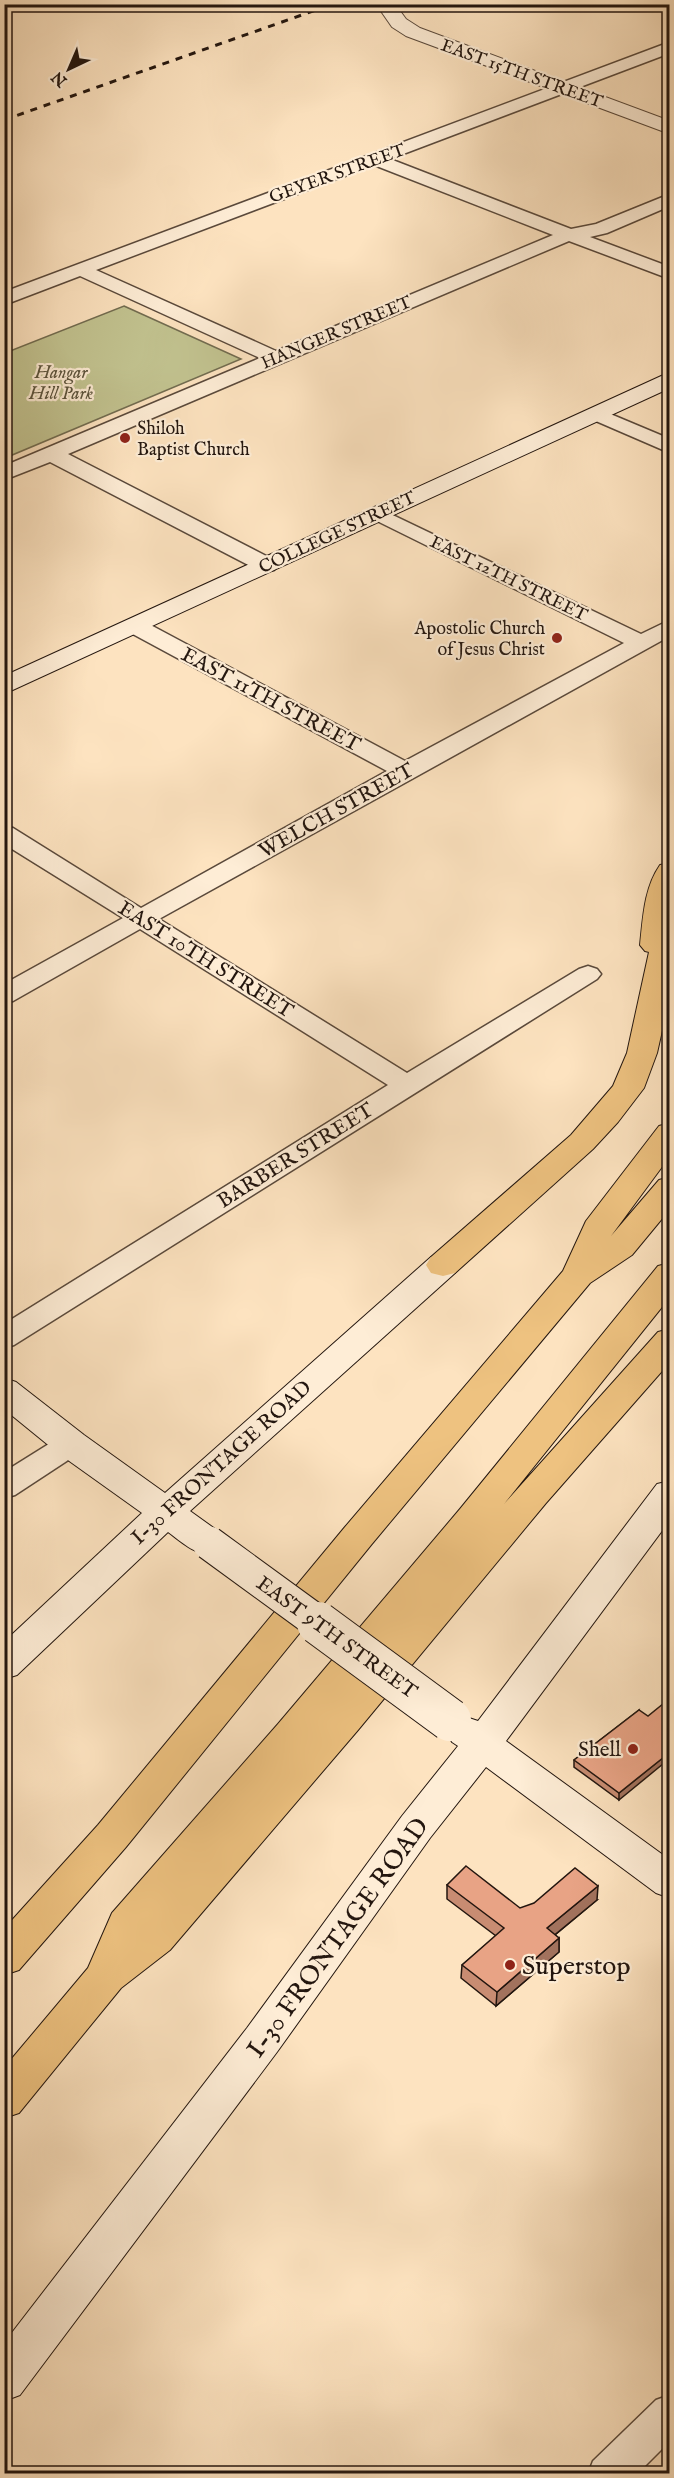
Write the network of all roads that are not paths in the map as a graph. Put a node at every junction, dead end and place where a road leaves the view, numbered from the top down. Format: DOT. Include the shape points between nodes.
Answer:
graph roads {
  1 [pos="385,4"];
  2 [pos="669,47"];
  3 [pos="564,89"];
  4 [pos="669,128"];
  5 [pos="376,160"];
  6 [pos="669,199"];
  7 [pos="570,235"];
  8 [pos="81,270"];
  9 [pos="669,274"];
  10 [pos="4,299"];
  11 [pos="275,358"];
  12 [pos="669,379"];
  13 [pos="669,395"];
  14 [pos="625,400"];
  15 [pos="596,414"];
  16 [pos="669,447"];
  17 [pos="51,454"];
  18 [pos="4,474"];
  19 [pos="378,514"];
  20 [pos="266,565"];
  21 [pos="137,627"];
  22 [pos="669,627"];
  23 [pos="640,642"];
  24 [pos="9,680"];
  25 [pos="405,771"];
  26 [pos="4,833"];
  27 [pos="669,871"];
  28 [pos="142,920"];
  29 [pos="669,922"];
  30 [pos="588,974"];
  31 [pos="4,995"];
  32 [pos="654,998"];
  33 [pos="407,1085"];
  34 [pos="669,1133"];
  35 [pos="669,1187"];
  36 [pos="443,1265"];
  37 [pos="669,1274"];
  38 [pos="578,1275"];
  39 [pos="4,1338"];
  40 [pos="669,1340"];
  41 [pos="4,1390"];
  42 [pos="72,1444"];
  43 [pos="4,1487"];
  44 [pos="669,1493"];
  45 [pos="165,1513"];
  46 [pos="4,1665"];
  47 [pos="482,1744"];
  48 [pos="669,1882"];
  49 [pos="4,1959"];
  50 [pos="106,1976"];
  51 [pos="4,2100"];
  52 [pos="4,2380"];
  53 [pos="669,2413"];
  54 [pos="608,2474"];
  1 -- 3 [label="main road, EAST 15TH STREET" via="399,23 413,32"];
  2 -- 3 [label="street, GEYER STREET"];
  3 -- 4 [label="main road, EAST 15TH STREET"];
  3 -- 5 [label="street, GEYER STREET"];
  5 -- 7 [label="street"];
  5 -- 8 [label="street, GEYER STREET"];
  6 -- 7 [label="street, HANGER STREET" via="601,229"];
  7 -- 9 [label="street"];
  7 -- 11 [label="street, HANGER STREET"];
  8 -- 10 [label="street, GEYER STREET"];
  8 -- 11 [label="street"];
  11 -- 17 [label="street, HANGER STREET"];
  12 -- 14 [label="main road, COLLEGE STREET"];
  13 -- 14 [label="main road"];
  14 -- 15 [label="main road, COLLEGE STREET"];
  15 -- 16 [label="street"];
  15 -- 19 [label="main road, COLLEGE STREET"];
  17 -- 18 [label="street, HANGER STREET"];
  17 -- 20 [label="street"];
  19 -- 20 [label="main road, COLLEGE STREET"];
  19 -- 23 [label="street, EAST 12TH STREET"];
  20 -- 21 [label="main road, COLLEGE STREET"];
  21 -- 24 [label="main road, COLLEGE STREET"];
  21 -- 25 [label="street, EAST 11TH STREET"];
  22 -- 23 [label="street, WELCH STREET"];
  23 -- 25 [label="street, WELCH STREET"];
  25 -- 28 [label="street, WELCH STREET"];
  26 -- 28 [label="street, EAST 10TH STREET"];
  27 -- 32 [label="highway" via="656,925"];
  28 -- 31 [label="street, WELCH STREET"];
  28 -- 33 [label="street, EAST 10TH STREET"];
  29 -- 32 [label="highway"];
  30 -- 33 [label="street, BARBER STREET"];
  32 -- 36 [label="highway" via="636,1071 607,1115 582,1142"];
  33 -- 39 [label="street, BARBER STREET"];
  34 -- 38 [label="highway" via="598,1228"];
  35 -- 38 [label="highway" via="620,1247"];
  36 -- 45 [label="main road, I-30 FRONTAGE ROAD"];
  37 -- 50 [label="highway" via="473,1518 127,1925"];
  38 -- 49 [label="highway" via="112,1836"];
  40 -- 50 [label="highway" via="155,1938"];
  41 -- 42 [label="main road, EAST 9TH STREET"];
  42 -- 43 [label="street"];
  42 -- 45 [label="main road, EAST 9TH STREET"];
  44 -- 47 [label="main road, I-30 FRONTAGE ROAD"];
  45 -- 46 [label="main road, I-30 FRONTAGE ROAD"];
  45 -- 47 [label="main road, EAST 9TH STREET, bridge"];
  47 -- 48 [label="main road, EAST 9TH STREET"];
  47 -- 52 [label="main road, I-30 FRONTAGE ROAD"];
  50 -- 51 [label="highway"];
  53 -- 54 [label="street"];
}
